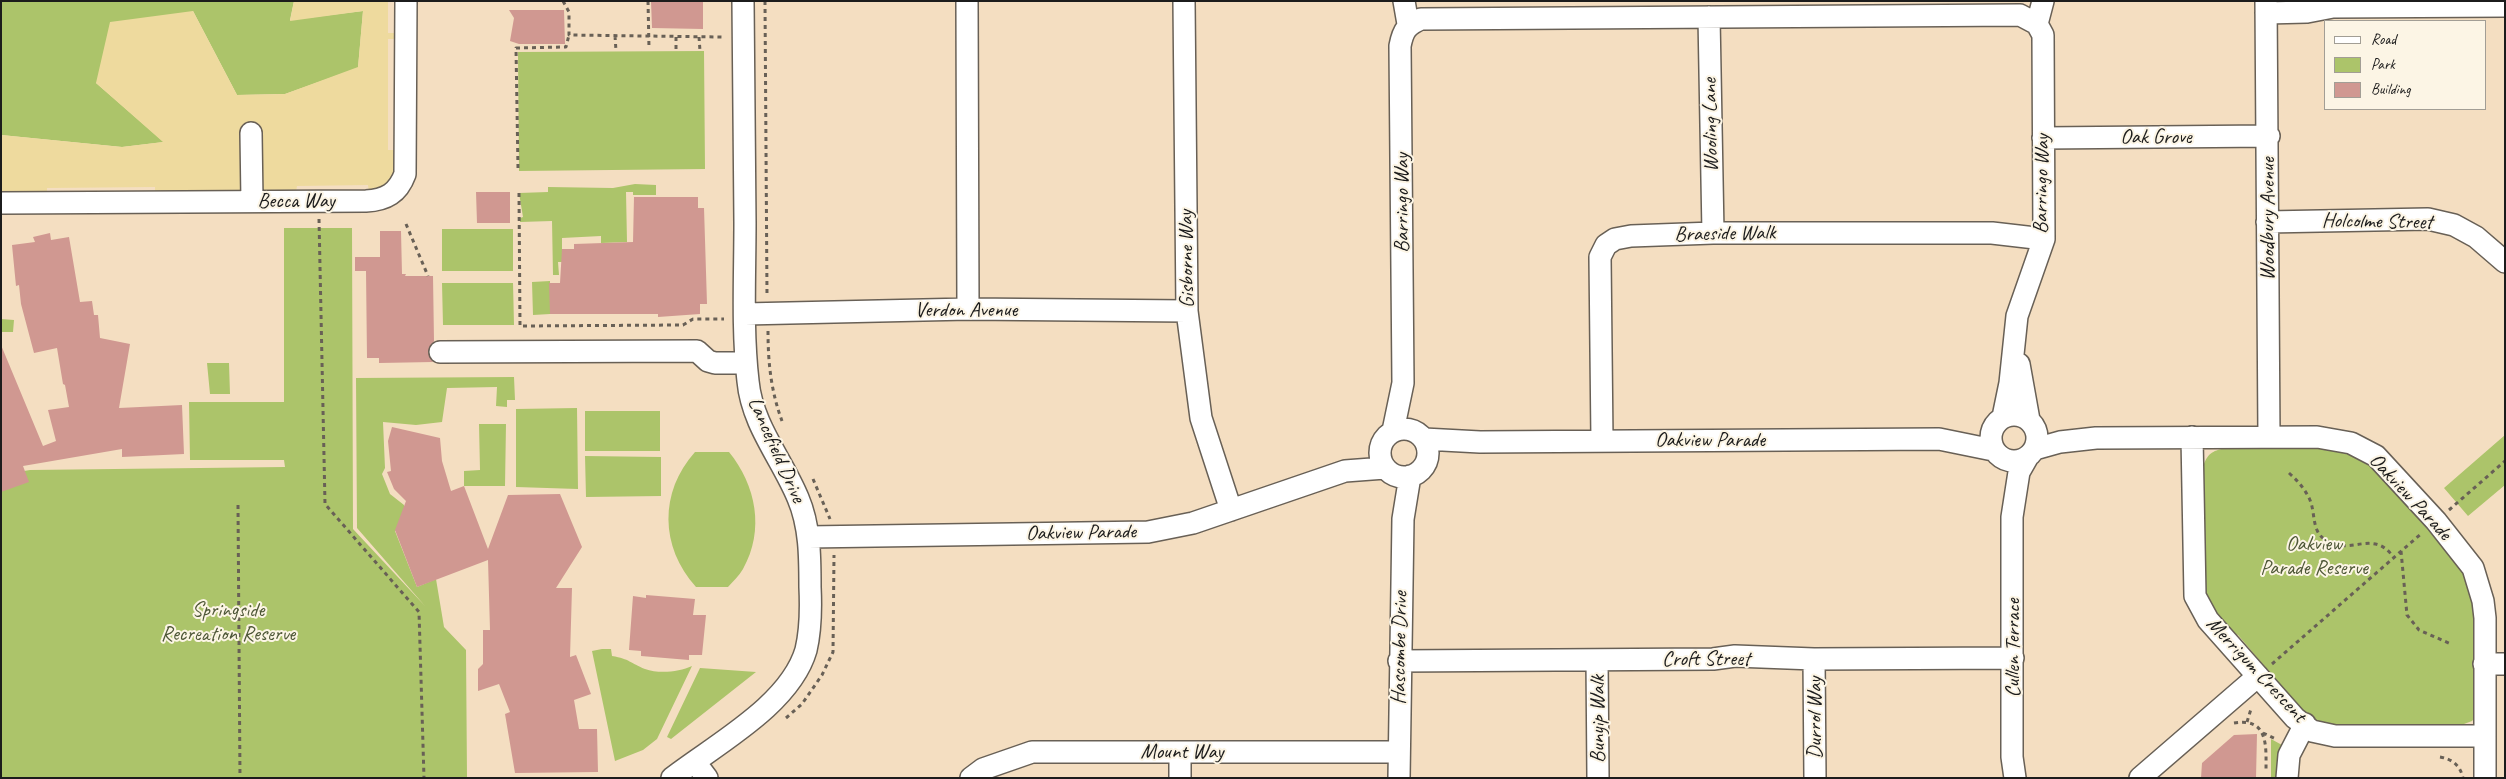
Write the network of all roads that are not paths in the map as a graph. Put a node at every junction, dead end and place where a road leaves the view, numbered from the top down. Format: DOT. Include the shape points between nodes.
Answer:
graph roads {
  1 [pos="406,1"];
  2 [pos="744,1"];
  3 [pos="967,1"];
  4 [pos="1184,1"];
  5 [pos="1404,1"];
  6 [pos="2042,1"];
  7 [pos="2266,5"];
  8 [pos="2505,6"];
  9 [pos="1709,16"];
  10 [pos="1408,24"];
  11 [pos="2037,24"];
  12 [pos="250,133"];
  13 [pos="2268,136"];
  14 [pos="2043,138"];
  15 [pos="252,201"];
  16 [pos="1,203"];
  17 [pos="2267,222"];
  18 [pos="1713,233"];
  19 [pos="2044,239"];
  20 [pos="2505,262"];
  21 [pos="968,309"];
  22 [pos="1187,311"];
  23 [pos="745,314"];
  24 [pos="2015,341"];
  25 [pos="440,352"];
  26 [pos="746,363"];
  27 [pos="1403,383"];
  28 [pos="1998,422"];
  29 [pos="2030,422"];
  30 [pos="1393,430"];
  31 [pos="1420,435"];
  32 [pos="2192,437"];
  33 [pos="2269,437"];
  34 [pos="2096,438"];
  35 [pos="1939,439"];
  36 [pos="1602,441"];
  37 [pos="1480,442"];
  38 [pos="1380,447"];
  39 [pos="1996,453"];
  40 [pos="2031,453"];
  41 [pos="1428,460"];
  42 [pos="1345,471"];
  43 [pos="1396,473"];
  44 [pos="1231,510"];
  45 [pos="2012,517"];
  46 [pos="808,537"];
  47 [pos="2013,658"];
  48 [pos="1814,659"];
  49 [pos="1597,660"];
  50 [pos="1400,661"];
  51 [pos="2494,664"];
  52 [pos="2258,676"];
  53 [pos="2305,724"];
  54 [pos="2485,736"];
  55 [pos="1180,752"];
  56 [pos="1399,752"];
  57 [pos="701,770"];
  58 [pos="672,778"];
  59 [pos="971,778"];
  60 [pos="1180,778"];
  61 [pos="1399,778"];
  62 [pos="1598,778"];
  63 [pos="1816,778"];
  64 [pos="2015,778"];
  65 [pos="2140,778"];
  66 [pos="2288,778"];
  67 [pos="2485,778"];
  1 -- 15 [label="street, Becca Way" via="405,174 401,184 389,196 378,200"];
  2 -- 23 [label="street, Lancefield Drive"];
  3 -- 21 [label="street"];
  4 -- 22 [label="street, Gisborne Way"];
  5 -- 10 [label="street, Barringo Way"];
  6 -- 11 [label="street, Barringo Way"];
  7 -- 8 [label="street"];
  7 -- 13 [label="street, Woodbury Avenue"];
  9 -- 10 [label="street" via="1421,18"];
  9 -- 11 [label="street" via="2020,15"];
  9 -- 18 [label="street, Wooling Lane"];
  10 -- 27 [label="street, Barringo Way" via="1400,46"];
  11 -- 14 [label="street, Barringo Way" via="2043,35"];
  12 -- 15 [label="street"];
  13 -- 14 [label="street, Oak Grove"];
  13 -- 17 [label="street, Woodbury Avenue"];
  14 -- 19 [label="street, Barringo Way"];
  15 -- 16 [label="street, Becca Way"];
  17 -- 20 [label="street, Holcolme Street" via="2428,219 2454,225 2476,236"];
  17 -- 33 [label="street, Woodbury Avenue"];
  18 -- 19 [label="street, Braeside Walk" via="2000,233"];
  18 -- 36 [label="street, Braeside Walk" via="1631,236 1615,239 1606,245 1600,258"];
  19 -- 24 [label="street, Barringo Way" via="2017,316"];
  21 -- 22 [label="street, Verdon Avenue"];
  21 -- 23 [label="street, Verdon Avenue"];
  22 -- 44 [label="street, Gisborne Way" via="1201,418"];
  23 -- 26 [label="street, Lancefield Drive"];
  24 -- 28 [label="street, Barringo Way"];
  24 -- 29 [label="street, Barringo Way"];
  25 -- 26 [label="street" via="697,351 715,363"];
  26 -- 46 [label="street, Lancefield Drive" via="754,410 799,501"];
  27 -- 30 [label="street, Barringo Way"];
  27 -- 31 [label="street, Barringo Way"];
  28 -- 29 [label="street" via="2016,415"];
  28 -- 35 [label="street, Oakview Parade"];
  28 -- 39 [label="street" via="1990,438"];
  29 -- 34 [label="street, Oakview Parade"];
  29 -- 40 [label="street" via="2037,436"];
  30 -- 31 [label="street" via="1408,428"];
  30 -- 38 [label="street"];
  31 -- 37 [label="street, Oakview Parade"];
  31 -- 41 [label="street" via="1427,445"];
  32 -- 33 [label="street, Oakview Parade"];
  32 -- 34 [label="street, Oakview Parade"];
  32 -- 52 [label="street, Merrigum Crescent" via="2195,596 2208,620"];
  33 -- 51 [label="street, Oakview Parade" via="2334,438 2365,449 2388,468 2473,568"];
  34 -- 40 [label="street, Oakview Parade" via="2060,442"];
  35 -- 36 [label="street, Oakview Parade"];
  35 -- 39 [label="street, Oakview Parade"];
  36 -- 37 [label="street, Oakview Parade"];
  37 -- 41 [label="street, Oakview Parade"];
  38 -- 42 [label="street, Oakview Parade"];
  38 -- 43 [label="street" via="1379,454"];
  39 -- 40 [label="street" via="2012,462"];
  39 -- 45 [label="street, Cullen Terrace"];
  40 -- 45 [label="street, Cullen Terrace" via="2020,472"];
  41 -- 43 [label="street" via="1421,470"];
  42 -- 43 [label="street, Oakview Parade"];
  42 -- 44 [label="street, Oakview Parade"];
  43 -- 50 [label="street, Hascombe Drive" via="1403,519"];
  44 -- 46 [label="street, Oakview Parade" via="1192,523 1148,532"];
  45 -- 47 [label="street, Cullen Terrace"];
  46 -- 57 [label="street, Lancefield Drive" via="811,623 797,671 785,690"];
  47 -- 48 [label="street, Croft Street"];
  47 -- 64 [label="street, Cullen Terrace" via="2012,757"];
  48 -- 49 [label="street, Croft Street" via="1735,656"];
  48 -- 63 [label="street, Durrol Way"];
  49 -- 50 [label="street, Croft Street"];
  49 -- 62 [label="street, Bunyip Walk"];
  50 -- 56 [label="street, Hascombe Drive"];
  51 -- 54 [label="street, Oakview Parade"];
  52 -- 53 [label="street, Merrigum Crescent" via="2295,718"];
  52 -- 65 [label="street"];
  53 -- 54 [label="street, Merrigum Crescent" via="2312,731 2335,736"];
  53 -- 66 [label="street" via="2289,755"];
  54 -- 67 [label="street, Oakview Parade"];
  55 -- 56 [label="street, Mount Way"];
  55 -- 59 [label="street, Mount Way" via="1032,752 983,769"];
  55 -- 60 [label="street"];
  56 -- 61 [label="street, Hascombe Drive"];
  57 -- 58 [label="street, Lancefield Drive"];
}
